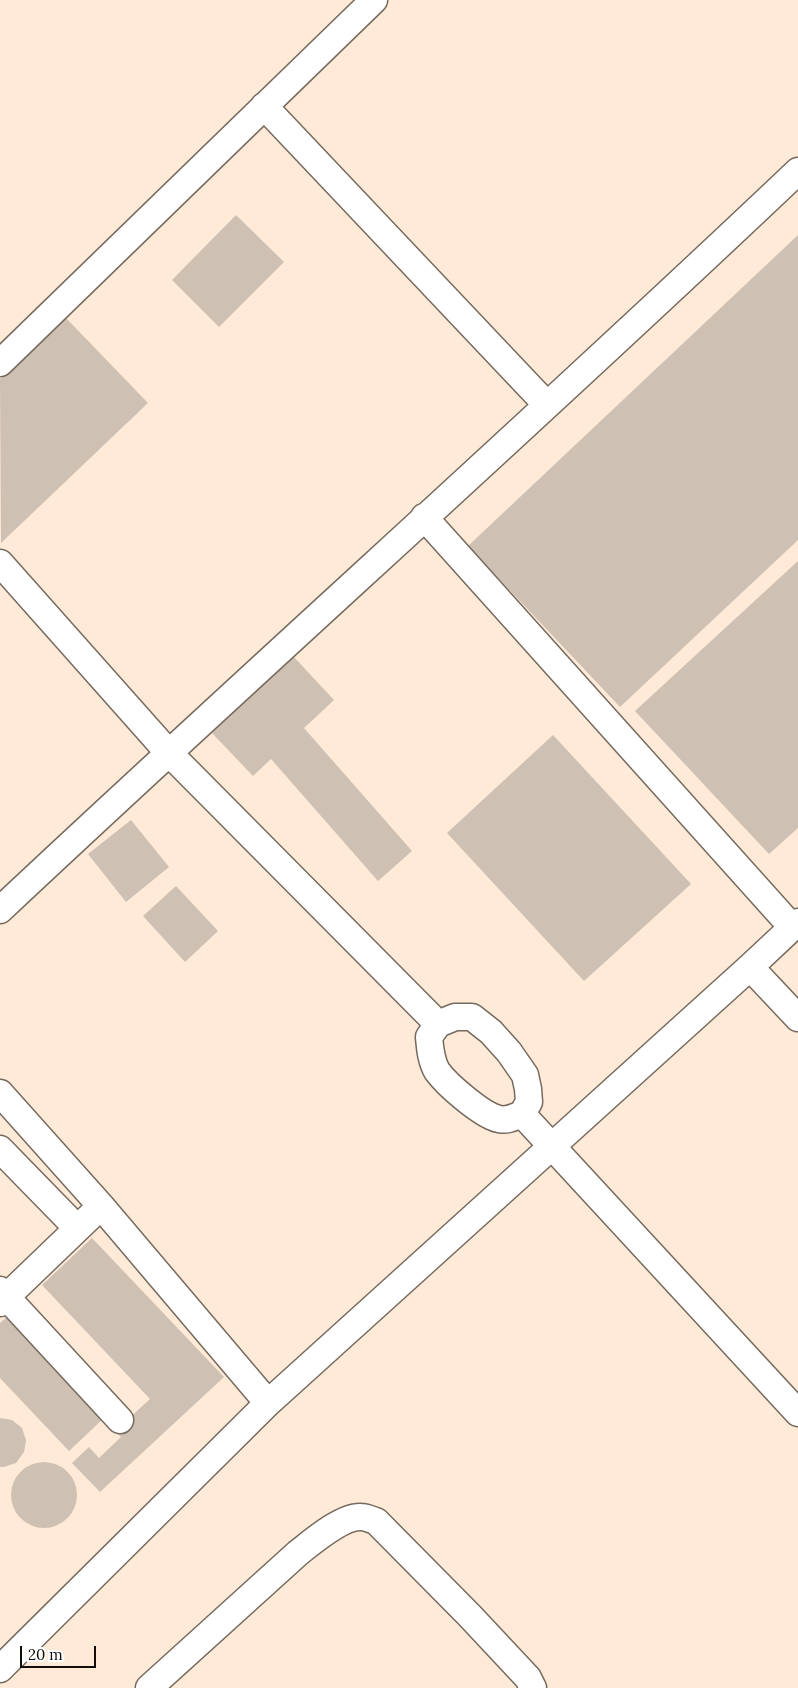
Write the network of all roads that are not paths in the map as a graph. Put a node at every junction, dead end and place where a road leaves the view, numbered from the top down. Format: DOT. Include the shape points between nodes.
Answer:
graph roads {
  1 [pos="374,0"];
  2 [pos="264,106"];
  3 [pos="798,172"];
  4 [pos="0,363"];
  5 [pos="547,405"];
  6 [pos="424,518"];
  7 [pos="0,563"];
  8 [pos="168,752"];
  9 [pos="0,910"];
  10 [pos="795,925"];
  11 [pos="750,967"];
  12 [pos="798,1018"];
  13 [pos="438,1024"];
  14 [pos="0,1093"];
  15 [pos="522,1114"];
  16 [pos="553,1146"];
  17 [pos="0,1148"];
  18 [pos="101,1206"];
  19 [pos="77,1228"];
  20 [pos="2,1297"];
  21 [pos="268,1403"];
  22 [pos="798,1413"];
  23 [pos="120,1420"];
  24 [pos="0,1669"];
  25 [pos="150,1688"];
  26 [pos="533,1688"];
  1 -- 2 [label="lane"];
  2 -- 4 [label="lane"];
  2 -- 5 [label="lane"];
  3 -- 5 [label="lane"];
  5 -- 6 [label="lane"];
  6 -- 8 [label="lane"];
  6 -- 10 [label="lane"];
  7 -- 8 [label="lane"];
  8 -- 9 [label="lane"];
  8 -- 13 [label="lane"];
  10 -- 11 [label="lane"];
  11 -- 12 [label="lane"];
  11 -- 16 [label="lane"];
  13 -- 15 [label="lane" via="429,1037 437,1071 485,1114 509,1120"];
  13 -- 15 [label="lane" via="454,1017 472,1017 491,1032 525,1076 529,1102"];
  14 -- 18 [label="lane"];
  15 -- 16 [label="lane"];
  16 -- 21 [label="lane"];
  16 -- 22 [label="lane"];
  17 -- 19 [label="lane"];
  18 -- 19 [label="lane"];
  18 -- 21 [label="lane"];
  19 -- 20 [label="lane"];
  20 -- 23 [label="lane"];
  21 -- 24 [label="lane"];
  25 -- 26 [label="lane" via="321,1534 342,1522 360,1517 376,1521 470,1616 528,1678"];
}
